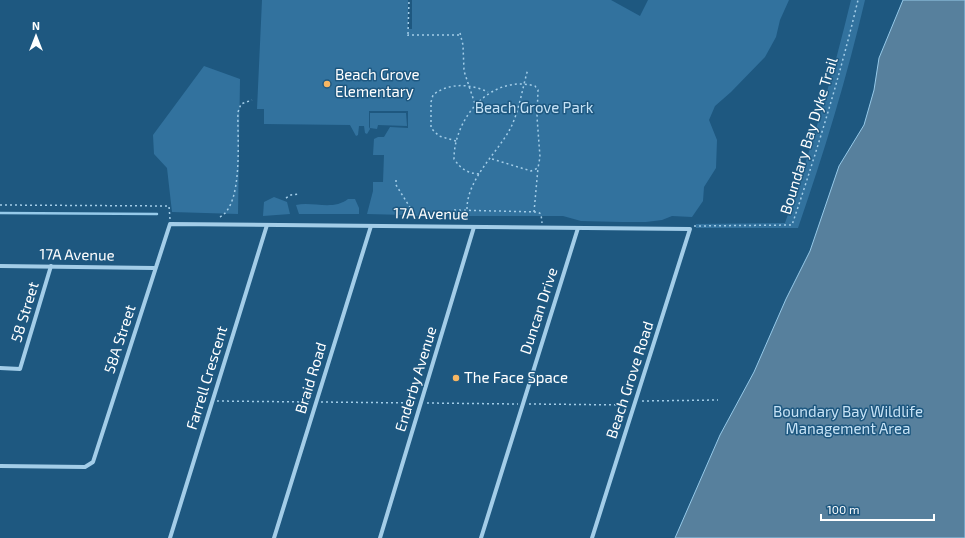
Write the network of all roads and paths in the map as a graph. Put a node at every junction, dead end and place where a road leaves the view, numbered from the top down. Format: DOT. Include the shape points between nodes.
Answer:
graph roads {
  1 [pos="409,0"];
  2 [pos="858,0"];
  3 [pos="528,69"];
  4 [pos="523,84"];
  5 [pos="468,86"];
  6 [pos="488,92"];
  7 [pos="252,100"];
  8 [pos="475,104"];
  9 [pos="456,141"];
  10 [pos="490,158"];
  11 [pos="538,168"];
  12 [pos="480,174"];
  13 [pos="396,180"];
  14 [pos="299,194"];
  15 [pos="286,198"];
  16 [pos="0,205"];
  17 [pos="411,210"];
  18 [pos="467,210"];
  19 [pos="534,212"];
  20 [pos="220,217"];
  21 [pos="170,224"];
  22 [pos="268,224"];
  23 [pos="371,226"];
  24 [pos="454,226"];
  25 [pos="474,226"];
  26 [pos="542,228"];
  27 [pos="578,228"];
  28 [pos="690,228"];
  29 [pos="0,266"];
  30 [pos="51,266"];
  31 [pos="154,268"];
  32 [pos="0,368"];
  33 [pos="718,400"];
  34 [pos="213,401"];
  35 [pos="316,402"];
  36 [pos="420,403"];
  37 [pos="522,404"];
  38 [pos="634,405"];
  39 [pos="0,466"];
  40 [pos="170,538"];
  41 [pos="274,538"];
  42 [pos="380,538"];
  43 [pos="480,538"];
  44 [pos="592,538"];
  1 -- 5 [label="path" via="408,36 461,34"];
  2 -- 28 [label="path, Boundary Bay Dyke Trail" via="847,47 792,225"];
  3 -- 4 [label="path"];
  4 -- 6 [label="path"];
  4 -- 10 [label="path" via="511,127"];
  4 -- 11 [label="path" via="535,86 538,90"];
  5 -- 6 [label="path"];
  5 -- 8 [label="path"];
  5 -- 9 [label="path" via="459,85 442,90 433,95 430,102 430,124 433,131 439,136"];
  6 -- 8 [label="path"];
  7 -- 20 [label="path" via="241,104 238,112 236,183 230,207"];
  8 -- 9 [label="path"];
  9 -- 12 [label="path" via="454,159 468,172"];
  10 -- 11 [label="path" via="531,171"];
  10 -- 12 [label="path"];
  11 -- 19 [label="path"];
  12 -- 18 [label="path" via="467,202"];
  13 -- 17 [label="path" via="396,185"];
  14 -- 15 [label="path" via="291,194"];
  16 -- 21 [label="path" via="169,206"];
  18 -- 19 [label="path"];
  18 -- 24 [label="path" via="454,210"];
  19 -- 26 [label="path" via="541,214"];
  21 -- 22 [label="street, 17A Avenue"];
  21 -- 31 [label="street, 58A Street"];
  22 -- 23 [label="street, 17A Avenue"];
  22 -- 34 [label="street, Farrell Crescent"];
  23 -- 24 [label="street, 17A Avenue"];
  23 -- 35 [label="street, Braid Road"];
  24 -- 25 [label="street, 17A Avenue"];
  25 -- 26 [label="street, 17A Avenue"];
  25 -- 36 [label="street, Enderby Avenue"];
  26 -- 27 [label="street, 17A Avenue"];
  27 -- 28 [label="street, 17A Avenue"];
  27 -- 37 [label="street, Duncan Drive"];
  28 -- 38 [label="street, Beach Grove Road"];
  29 -- 30 [label="street, 17A Avenue"];
  30 -- 31 [label="street, 17A Avenue"];
  30 -- 32 [label="street, 58 Street" via="20,369"];
  31 -- 39 [label="street, 58A Street" via="93,462 85,467"];
  33 -- 38 [label="path" via="640,401"];
  34 -- 35 [label="path"];
  34 -- 40 [label="street, Farrell Crescent"];
  35 -- 36 [label="path"];
  35 -- 41 [label="street, Braid Road"];
  36 -- 37 [label="path"];
  36 -- 42 [label="street, Enderby Avenue"];
  37 -- 38 [label="path"];
  37 -- 43 [label="street, Duncan Drive"];
  38 -- 44 [label="street, Beach Grove Road"];
}
